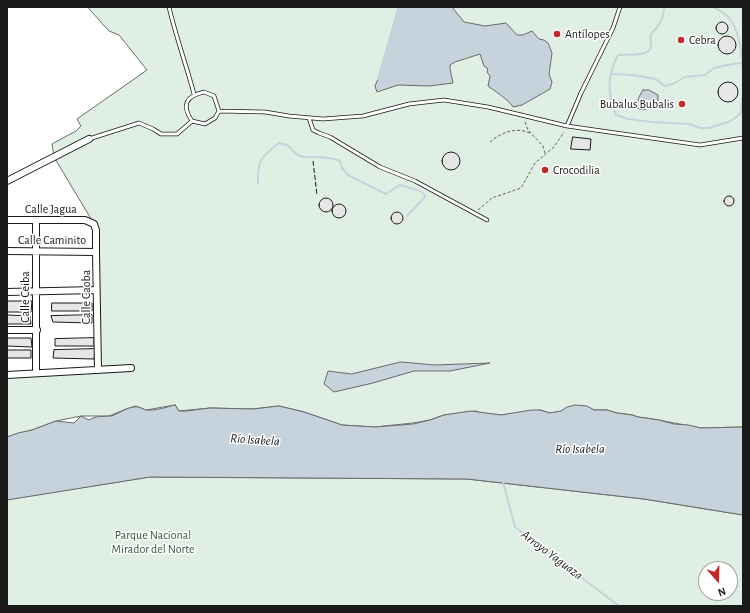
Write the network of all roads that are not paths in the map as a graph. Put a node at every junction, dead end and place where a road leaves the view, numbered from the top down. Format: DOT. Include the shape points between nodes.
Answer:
graph roads {
  1 [pos="169,7"];
  2 [pos="620,7"];
  3 [pos="194,94"];
  4 [pos="219,111"];
  5 [pos="309,118"];
  6 [pos="192,121"];
  7 [pos="568,126"];
  8 [pos="743,138"];
  9 [pos="89,139"];
  10 [pos="7,181"];
  11 [pos="7,220"];
  12 [pos="36,220"];
  13 [pos="487,220"];
  14 [pos="94,224"];
  15 [pos="7,251"];
  16 [pos="36,251"];
  17 [pos="96,252"];
  18 [pos="96,290"];
  19 [pos="7,292"];
  20 [pos="36,292"];
  21 [pos="7,330"];
  22 [pos="36,330"];
  23 [pos="132,368"];
  24 [pos="98,370"];
  25 [pos="36,373"];
  26 [pos="7,375"];
  1 -- 3 [label="lane"];
  2 -- 7 [label="lane"];
  3 -- 4 [label="lane" via="204,92 214,96"];
  3 -- 6 [label="lane" via="187,102 186,112"];
  4 -- 5 [label="lane" via="265,112"];
  4 -- 6 [label="lane" via="216,118 204,124"];
  5 -- 7 [label="lane" via="363,116 409,104 444,100 488,107"];
  5 -- 13 [label="lane" via="313,130 318,133"];
  6 -- 9 [label="lane" via="177,134 161,134 139,123"];
  7 -- 8 [label="lane" via="700,145"];
  9 -- 10 [label="street"];
  11 -- 12 [label="street, Calle Jagua"];
  12 -- 14 [label="street, Calle Jagua" via="85,220"];
  12 -- 16 [label="street, Calle Ceiba"];
  14 -- 17 [label="street, Calle Caoba"];
  15 -- 16 [label="street, Calle Caminito"];
  16 -- 17 [label="street, Calle Caminito"];
  16 -- 20 [label="street, Calle Ceiba"];
  17 -- 18 [label="street, Calle Caoba"];
  18 -- 20 [label="street"];
  18 -- 24 [label="street, Calle Caoba"];
  19 -- 20 [label="street"];
  20 -- 22 [label="street, Calle Ceiba"];
  21 -- 22 [label="street"];
  22 -- 25 [label="street, Calle Ceiba"];
  23 -- 24 [label="street"];
  24 -- 25 [label="street"];
  25 -- 26 [label="street"];
}
